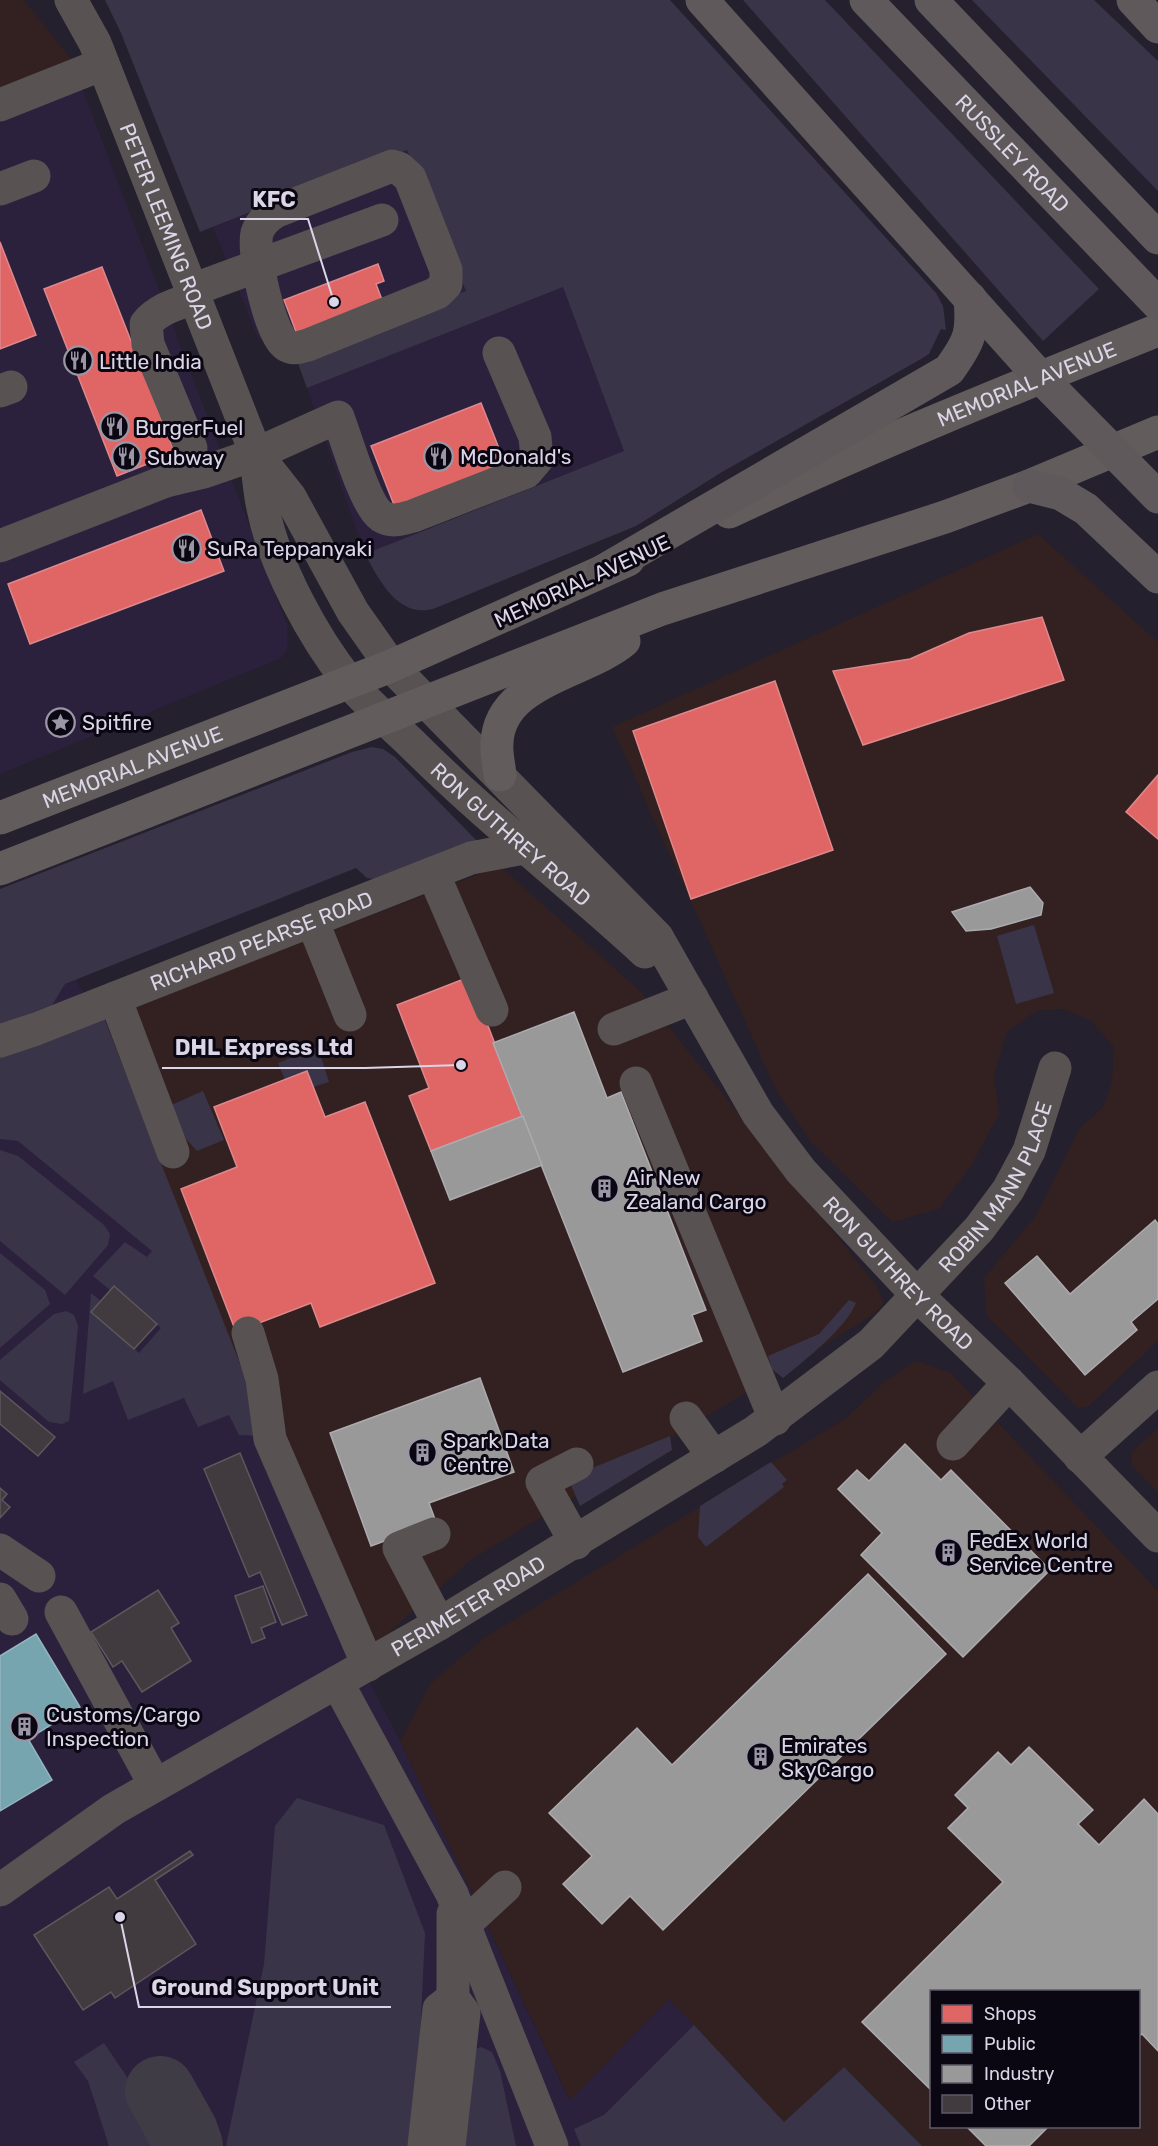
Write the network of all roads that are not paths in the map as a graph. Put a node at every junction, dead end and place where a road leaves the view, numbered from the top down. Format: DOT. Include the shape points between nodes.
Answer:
graph roads {
  1 [pos="71,0"];
  2 [pos="702,0"];
  3 [pos="867,0"];
  4 [pos="931,0"];
  5 [pos="1133,0"];
  6 [pos="1150,0"];
  7 [pos="1158,6"];
  8 [pos="1158,27"];
  9 [pos="103,63"];
  10 [pos="5,109"];
  11 [pos="34,176"];
  12 [pos="0,189"];
  13 [pos="382,220"];
  14 [pos="1158,238"];
  15 [pos="258,267"];
  16 [pos="193,294"];
  17 [pos="970,298"];
  18 [pos="1158,304"];
  19 [pos="1158,330"];
  20 [pos="508,349"];
  21 [pos="1040,377"];
  22 [pos="1158,432"];
  23 [pos="1113,451"];
  24 [pos="255,454"];
  25 [pos="166,481"];
  26 [pos="1029,486"];
  27 [pos="1158,497"];
  28 [pos="0,546"];
  29 [pos="603,571"];
  30 [pos="1158,577"];
  31 [pos="662,609"];
  32 [pos="391,666"];
  33 [pos="349,682"];
  34 [pos="426,702"];
  35 [pos="384,718"];
  36 [pos="500,775"];
  37 [pos="0,818"];
  38 [pos="525,848"];
  39 [pos="0,869"];
  40 [pos="432,873"];
  41 [pos="312,920"];
  42 [pos="686,988"];
  43 [pos="115,998"];
  44 [pos="492,1011"];
  45 [pos="351,1015"];
  46 [pos="614,1029"];
  47 [pos="0,1041"];
  48 [pos="1055,1068"];
  49 [pos="636,1083"];
  50 [pos="172,1152"];
  51 [pos="918,1296"];
  52 [pos="248,1333"];
  53 [pos="1009,1383"];
  54 [pos="1152,1404"];
  55 [pos="686,1418"];
  56 [pos="775,1419"];
  57 [pos="953,1444"];
  58 [pos="714,1457"];
  59 [pos="1080,1457"];
  60 [pos="577,1464"];
  61 [pos="434,1534"];
  62 [pos="1158,1536"];
  63 [pos="576,1543"];
  64 [pos="0,1550"];
  65 [pos="39,1576"];
  66 [pos="61,1612"];
  67 [pos="439,1624"];
  68 [pos="368,1665"];
  69 [pos="337,1682"];
  70 [pos="155,1785"];
  71 [pos="505,1887"];
  72 [pos="0,1890"];
  73 [pos="452,1894"];
  74 [pos="465,1924"];
  75 [pos="453,1998"];
  76 [pos="424,2146"];
  77 [pos="449,2146"];
  78 [pos="552,2146"];
  1 -- 9 [label="street, PETER LEEMING ROAD"];
  2 -- 17 [label="highway"];
  3 -- 18 [label="highway, RUSSLEY ROAD"];
  4 -- 14 [label="highway"];
  5 -- 8 [label="highway"];
  6 -- 7 [label="highway"];
  9 -- 10 [label="street"];
  9 -- 16 [label="street, PETER LEEMING ROAD"];
  11 -- 12 [label="street"];
  13 -- 15 [label="street"];
  15 -- 15 [label="street" via="257,234 268,216 392,166 410,178 447,277 438,293 297,348 286,345 277,335"];
  15 -- 16 [label="street"];
  16 -- 24 [label="street, PETER LEEMING ROAD"];
  16 -- 25 [label="street" via="151,317 146,324 148,345 191,448 182,470"];
  17 -- 21 [label="highway"];
  17 -- 29 [label="highway" via="972,328 964,350 949,370"];
  19 -- 21 [label="main road, MEMORIAL AVENUE"];
  20 -- 24 [label="street" via="538,445 537,459 526,472 413,516 388,520 375,510 366,492 338,417"];
  21 -- 23 [label="highway"];
  21 -- 29 [label="main road, MEMORIAL AVENUE" via="802,478"];
  22 -- 23 [label="main road"];
  23 -- 26 [label="main road"];
  23 -- 27 [label="highway"];
  24 -- 25 [label="street"];
  24 -- 32 [label="street, PETER LEEMING ROAD" via="290,497 353,612"];
  24 -- 33 [label="street, PETER LEEMING ROAD" via="263,510 278,554 307,616"];
  25 -- 28 [label="street"];
  26 -- 30 [label="highway" via="1061,494 1086,509"];
  26 -- 31 [label="main road"];
  29 -- 32 [label="main road, MEMORIAL AVENUE"];
  31 -- 34 [label="main road"];
  31 -- 36 [label="main road" via="610,653 535,686 522,696 502,723 496,742"];
  32 -- 33 [label="main road, MEMORIAL AVENUE"];
  32 -- 34 [label="street, RON GUTHREY ROAD"];
  33 -- 35 [label="street, RON GUTHREY ROAD"];
  33 -- 37 [label="main road, MEMORIAL AVENUE"];
  34 -- 35 [label="main road"];
  34 -- 36 [label="street, RON GUTHREY ROAD"];
  35 -- 38 [label="street, RON GUTHREY ROAD"];
  35 -- 39 [label="main road"];
  36 -- 42 [label="street, RON GUTHREY ROAD" via="657,937"];
  38 -- 40 [label="street, RICHARD PEARSE ROAD" via="471,858"];
  38 -- 42 [label="street, RON GUTHREY ROAD"];
  40 -- 41 [label="street, RICHARD PEARSE ROAD"];
  40 -- 44 [label="street"];
  41 -- 43 [label="street, RICHARD PEARSE ROAD"];
  41 -- 45 [label="street"];
  42 -- 46 [label="street"];
  42 -- 51 [label="street, RON GUTHREY ROAD" via="758,1114 783,1148"];
  43 -- 47 [label="street, RICHARD PEARSE ROAD"];
  43 -- 50 [label="street"];
  48 -- 51 [label="street, ROBIN MANN PLACE" via="1036,1132 1008,1190 979,1229"];
  49 -- 56 [label="street"];
  51 -- 53 [label="street, RON GUTHREY ROAD"];
  51 -- 56 [label="street, PERIMETER ROAD" via="871,1344"];
  52 -- 68 [label="street" via="262,1379 270,1439"];
  53 -- 57 [label="street"];
  53 -- 59 [label="street, RON GUTHREY ROAD"];
  54 -- 59 [label="street"];
  55 -- 58 [label="street"];
  56 -- 58 [label="street, PERIMETER ROAD"];
  58 -- 63 [label="street, PERIMETER ROAD"];
  59 -- 62 [label="street, RON GUTHREY ROAD"];
  60 -- 63 [label="street" via="542,1482"];
  61 -- 67 [label="street" via="399,1548"];
  63 -- 67 [label="street, PERIMETER ROAD"];
  64 -- 65 [label="street"];
  66 -- 70 [label="street"];
  67 -- 68 [label="street, PERIMETER ROAD"];
  68 -- 69 [label="street, PERIMETER ROAD"];
  69 -- 70 [label="street, PERIMETER ROAD"];
  69 -- 73 [label="street"];
  70 -- 72 [label="street, PERIMETER ROAD" via="114,1809"];
  71 -- 74 [label="street"];
  73 -- 74 [label="street"];
  73 -- 75 [label="street"];
  74 -- 78 [label="street"];
  75 -- 76 [label="street" via="439,2009"];
  75 -- 77 [label="street" via="464,2013"];
}
